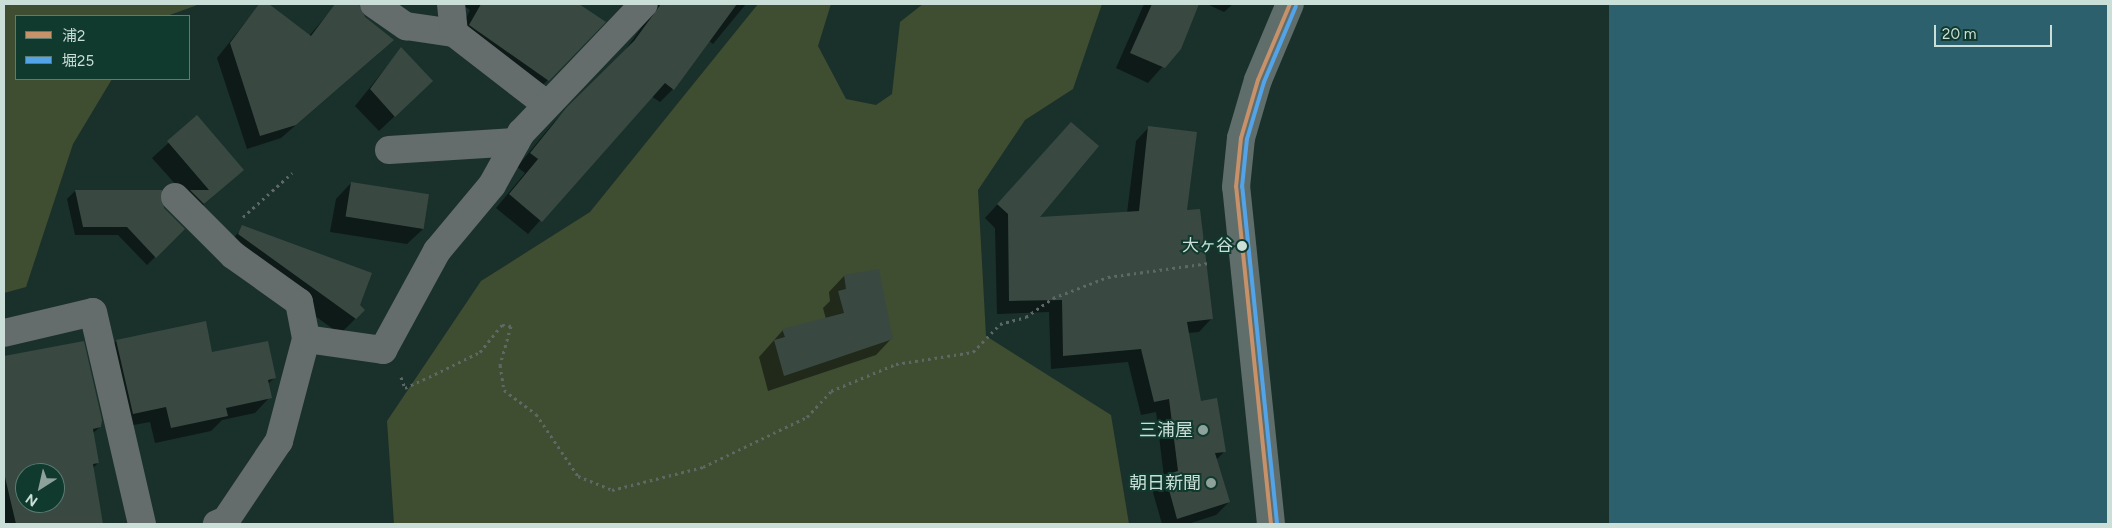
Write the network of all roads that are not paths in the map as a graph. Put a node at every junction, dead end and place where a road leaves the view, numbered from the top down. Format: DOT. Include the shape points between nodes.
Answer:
graph roads {
  1 [pos="374,4"];
  2 [pos="451,4"];
  3 [pos="644,4"];
  4 [pos="1290,4"];
  5 [pos="454,33"];
  6 [pos="546,104"];
  7 [pos="516,142"];
  8 [pos="389,150"];
  9 [pos="175,197"];
  10 [pos="4,333"];
  11 [pos="306,339"];
  12 [pos="142,524"];
  13 [pos="216,524"];
  14 [pos="1271,524"];
  1 -- 5 [label="street" via="406,26"];
  2 -- 5 [label="street"];
  3 -- 6 [label="street"];
  4 -- 14 [label="main road" via="1258,80 1241,138 1236,187"];
  5 -- 6 [label="street"];
  6 -- 7 [label="street"];
  7 -- 8 [label="street"];
  7 -- 11 [label="street" via="492,185 437,251 384,350"];
  9 -- 11 [label="street" via="233,255 299,302"];
  10 -- 12 [label="street" via="92,312"];
  11 -- 13 [label="street" via="279,441 226,520"];
}
